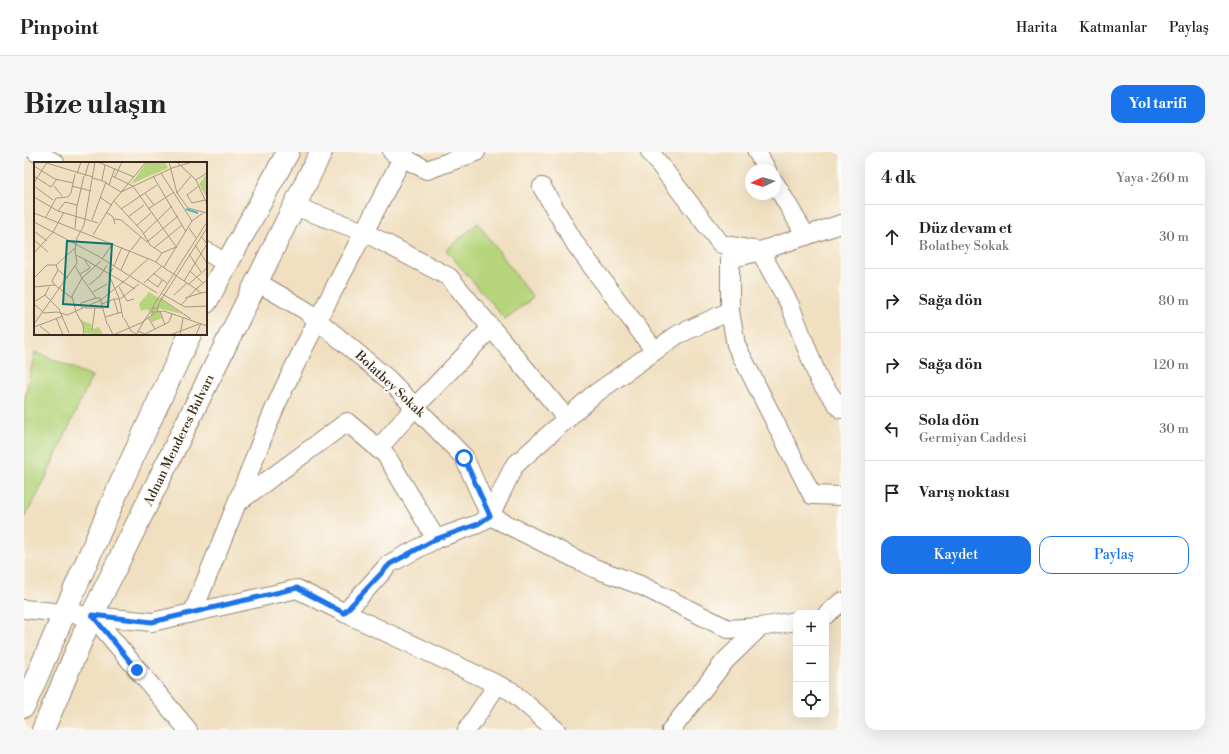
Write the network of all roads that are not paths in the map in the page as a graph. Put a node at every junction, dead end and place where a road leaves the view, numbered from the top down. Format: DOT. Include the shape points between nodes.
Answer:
graph roads {
  1 [pos="36,152"];
  2 [pos="288,152"];
  3 [pos="321,152"];
  4 [pos="476,152"];
  5 [pos="650,152"];
  6 [pos="757,152"];
  7 [pos="400,154"];
  8 [pos="53,162"];
  9 [pos="764,164"];
  10 [pos="542,187"];
  11 [pos="781,193"];
  12 [pos="294,206"];
  13 [pos="841,224"];
  14 [pos="364,232"];
  15 [pos="806,236"];
  16 [pos="760,251"];
  17 [pos="207,252"];
  18 [pos="227,264"];
  19 [pos="257,282"];
  20 [pos="207,300"];
  21 [pos="730,311"];
  22 [pos="318,321"];
  23 [pos="491,328"];
  24 [pos="190,335"];
  25 [pos="655,351"];
  26 [pos="415,407"];
  27 [pos="841,409"];
  28 [pos="567,419"];
  29 [pos="378,449"];
  30 [pos="841,496"];
  31 [pos="237,503"];
  32 [pos="490,516"];
  33 [pos="436,539"];
  34 [pos="841,602"];
  35 [pos="24,609"];
  36 [pos="65,612"];
  37 [pos="193,612"];
  38 [pos="829,612"];
  39 [pos="344,613"];
  40 [pos="92,615"];
  41 [pos="793,621"];
  42 [pos="760,627"];
  43 [pos="497,685"];
  44 [pos="24,706"];
  45 [pos="43,730"];
  46 [pos="188,730"];
  47 [pos="467,730"];
  48 [pos="556,730"];
  49 [pos="671,730"];
  1 -- 8 [label="street"];
  2 -- 18 [label="main road"];
  3 -- 12 [label="main road, Adnan Menderes Bulvarı"];
  4 -- 7 [label="street" via="427,170"];
  5 -- 16 [label="street" via="721,244"];
  6 -- 9 [label="street"];
  7 -- 14 [label="street" via="381,200"];
  10 -- 25 [label="street" via="576,245"];
  11 -- 15 [label="street"];
  12 -- 14 [label="street"];
  12 -- 19 [label="main road, Adnan Menderes Bulvarı"];
  13 -- 15 [label="street"];
  14 -- 22 [label="street"];
  14 -- 23 [label="street" via="449,277"];
  15 -- 16 [label="street"];
  16 -- 21 [label="street" via="730,259"];
  16 -- 27 [label="street" via="790,305 819,380"];
  17 -- 18 [label="street"];
  18 -- 20 [label="main road"];
  19 -- 22 [label="street, Bolatbey Sokak" via="305,310"];
  19 -- 40 [label="main road, Adnan Menderes Bulvarı"];
  21 -- 25 [label="street" via="676,335"];
  21 -- 30 [label="street" via="736,344 812,495"];
  22 -- 26 [label="street, Bolatbey Sokak" via="388,379"];
  22 -- 31 [label="street" via="278,402"];
  23 -- 26 [label="street"];
  23 -- 28 [label="street"];
  24 -- 36 [label="main road"];
  25 -- 28 [label="street" via="592,396"];
  26 -- 29 [label="street"];
  26 -- 32 [label="street, Bolatbey Sokak" via="464,458"];
  28 -- 32 [label="street" via="514,466"];
  29 -- 31 [label="street" via="347,422"];
  29 -- 33 [label="street" via="386,455"];
  31 -- 37 [label="street"];
  32 -- 33 [label="street" via="478,524"];
  32 -- 42 [label="street" via="594,568 640,585 728,629"];
  33 -- 39 [label="street" via="390,564"];
  34 -- 38 [label="street"];
  35 -- 36 [label="street"];
  36 -- 40 [label="street"];
  36 -- 44 [label="main road"];
  37 -- 39 [label="street" via="297,588"];
  37 -- 40 [label="street" via="152,622"];
  39 -- 43 [label="street"];
  40 -- 45 [label="main road, Adnan Menderes Bulvarı"];
  40 -- 46 [label="street"];
  41 -- 42 [label="street"];
  42 -- 49 [label="street" via="725,661"];
  43 -- 47 [label="street"];
  43 -- 48 [label="street" via="511,691"];
}
